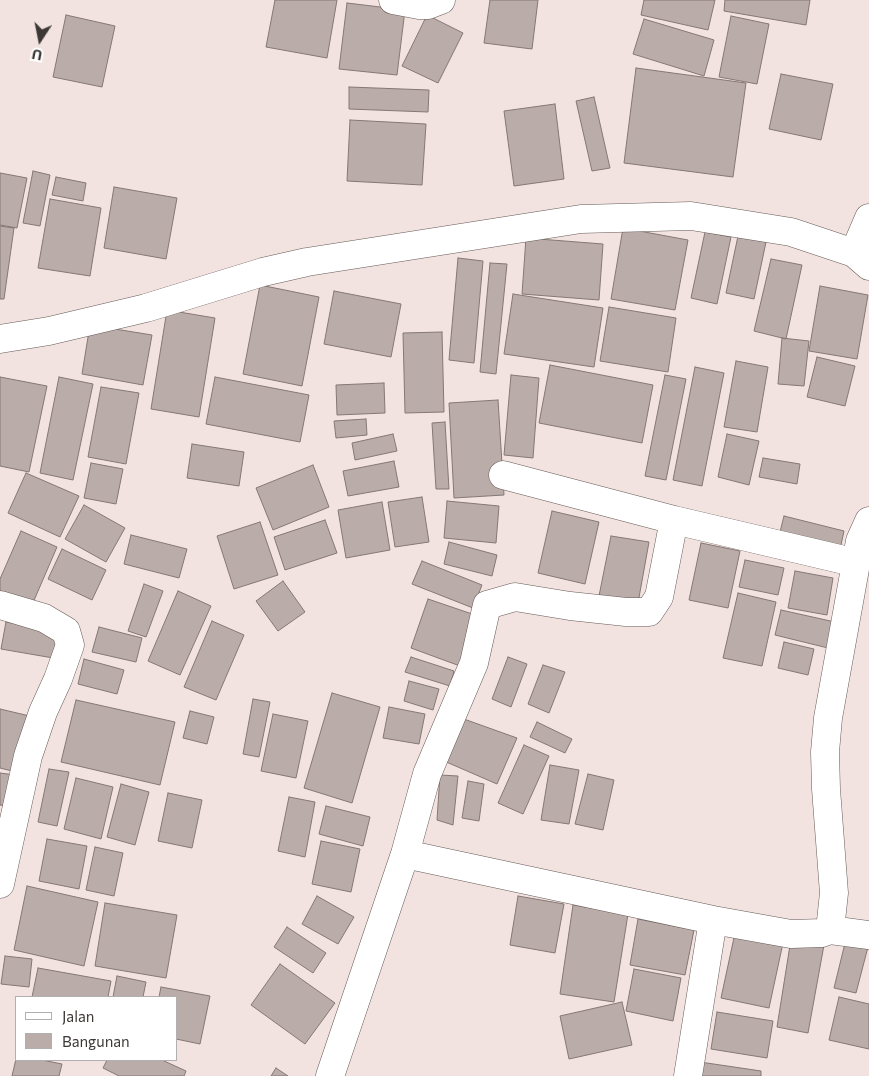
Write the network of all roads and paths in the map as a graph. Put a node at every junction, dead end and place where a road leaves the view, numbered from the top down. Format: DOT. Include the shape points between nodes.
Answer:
graph roads {
  1 [pos="393,0"];
  2 [pos="442,0"];
  3 [pos="869,218"];
  4 [pos="862,260"];
  5 [pos="0,339"];
  6 [pos="503,475"];
  7 [pos="674,520"];
  8 [pos="869,521"];
  9 [pos="857,562"];
  10 [pos="0,605"];
  11 [pos="405,854"];
  12 [pos="0,884"];
  13 [pos="713,920"];
  14 [pos="830,930"];
  15 [pos="869,935"];
  16 [pos="330,1076"];
  17 [pos="688,1076"];
  1 -- 2 [label="street" via="419,5"];
  3 -- 4 [label="street"];
  4 -- 5 [label="street" via="791,232 690,216 581,219 307,262 146,308"];
  6 -- 7 [label="street"];
  7 -- 9 [label="street"];
  7 -- 11 [label="street" via="659,597 650,612 570,606 514,597 486,605 474,663 427,774"];
  8 -- 9 [label="street" via="860,541"];
  9 -- 14 [label="street" via="837,662 825,752 834,893"];
  10 -- 12 [label="street" via="51,622 66,631 70,645 28,756"];
  11 -- 13 [label="street"];
  11 -- 16 [label="street"];
  13 -- 14 [label="street" via="791,934 822,934"];
  13 -- 17 [label="street"];
  14 -- 15 [label="street"];
}
